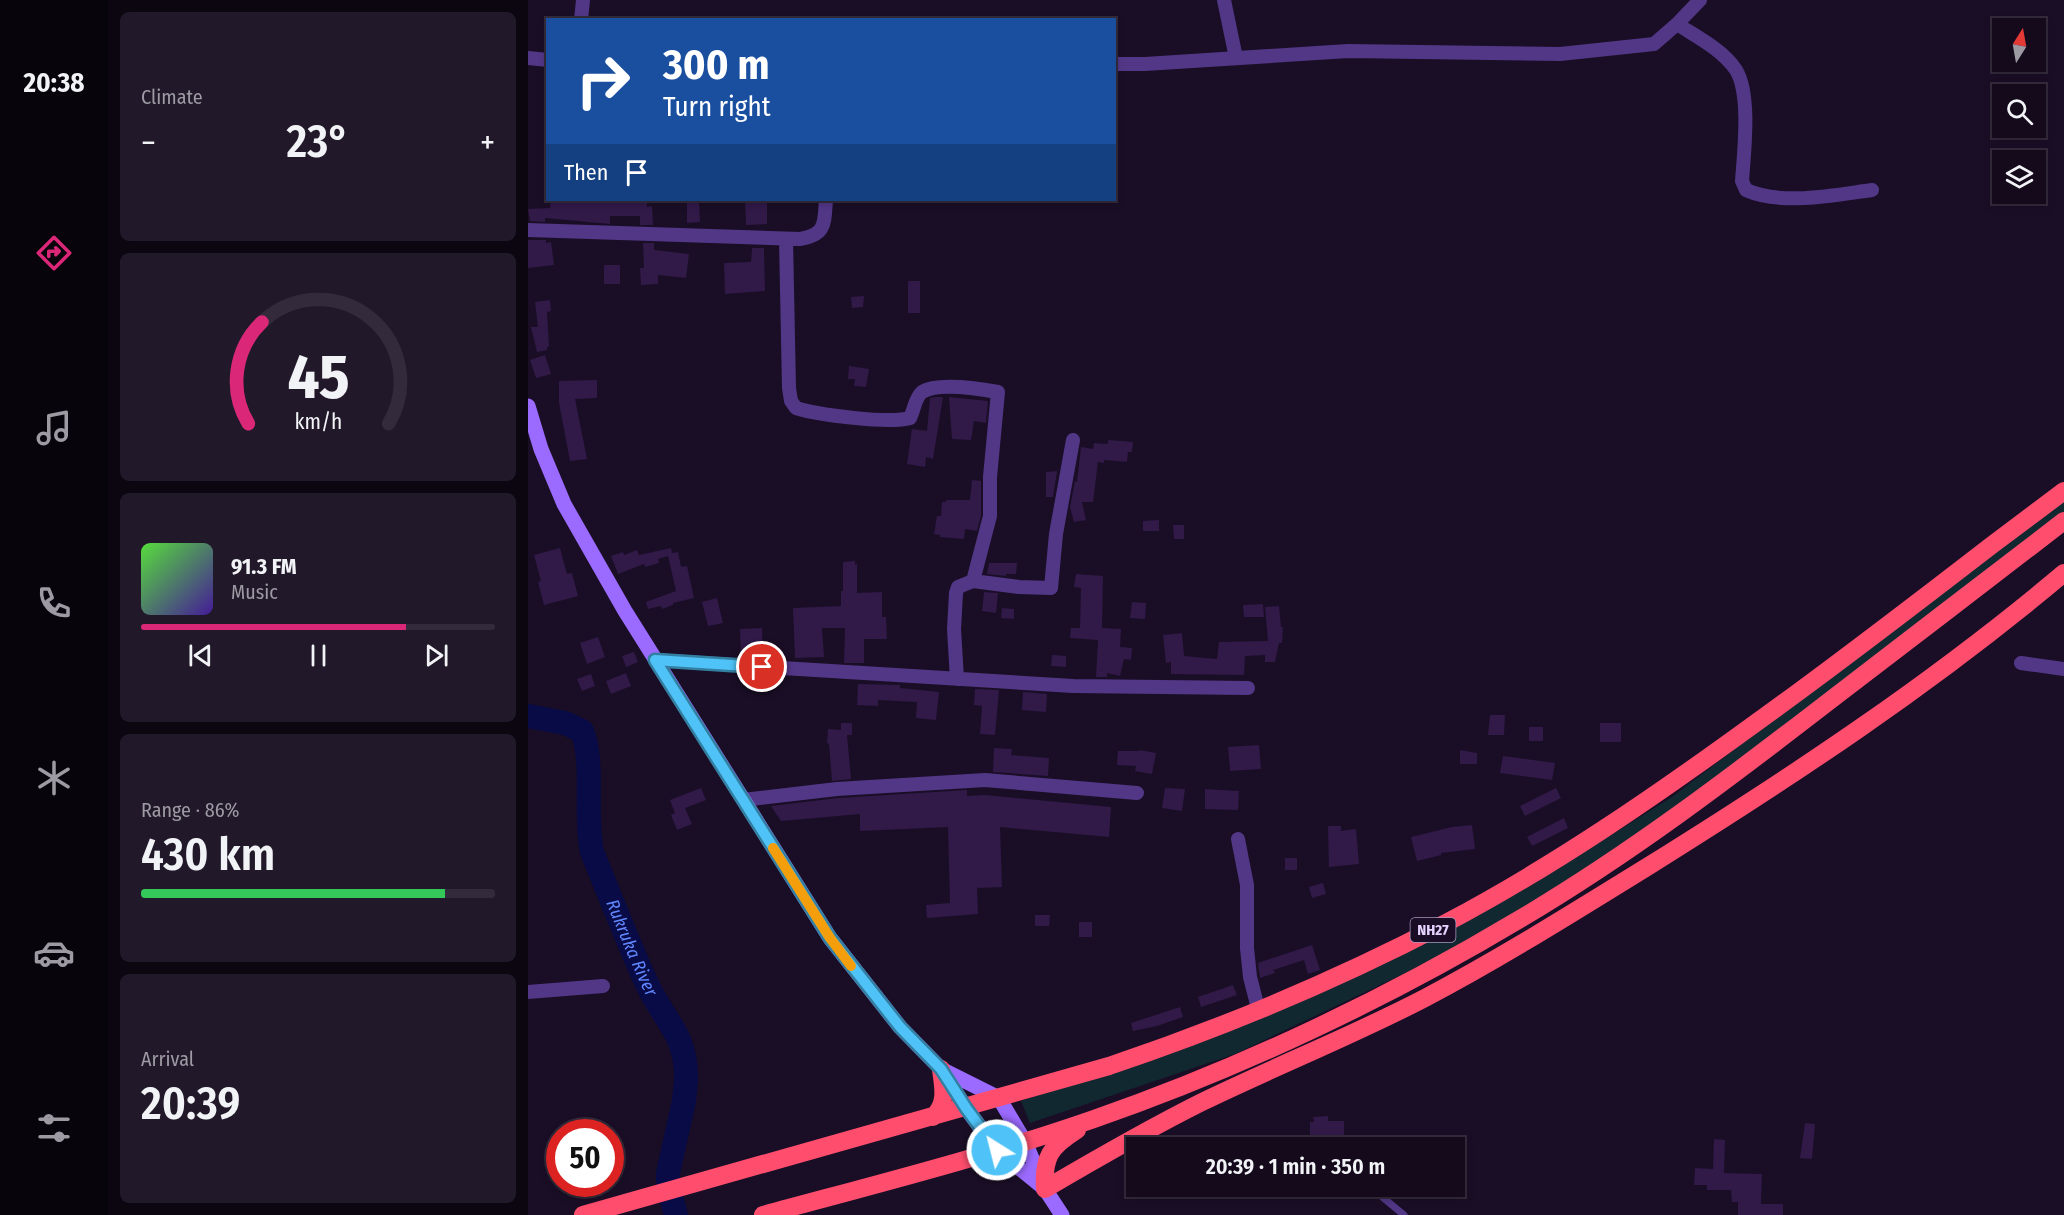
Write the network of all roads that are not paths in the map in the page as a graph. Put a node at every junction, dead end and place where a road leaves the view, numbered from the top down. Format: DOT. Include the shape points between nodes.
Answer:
graph roads {
  1 [pos="583,0"];
  2 [pos="1224,0"];
  3 [pos="1700,0"];
  4 [pos="581,18"];
  5 [pos="1677,24"];
  6 [pos="528,58"];
  7 [pos="1236,58"];
  8 [pos="546,60"];
  9 [pos="1116,64"];
  10 [pos="1872,190"];
  11 [pos="826,201"];
  12 [pos="528,230"];
  13 [pos="786,239"];
  14 [pos="528,406"];
  15 [pos="1073,440"];
  16 [pos="2064,491"];
  17 [pos="2064,521"];
  18 [pos="2064,573"];
  19 [pos="973,581"];
  20 [pos="655,660"];
  21 [pos="2021,663"];
  22 [pos="2064,669"];
  23 [pos="957,679"];
  24 [pos="1248,688"];
  25 [pos="1137,793"];
  26 [pos="743,800"];
  27 [pos="1238,839"];
  28 [pos="603,987"];
  29 [pos="528,992"];
  30 [pos="1259,1012"];
  31 [pos="941,1069"];
  32 [pos="999,1098"];
  33 [pos="966,1108"];
  34 [pos="933,1117"];
  35 [pos="1094,1119"];
  36 [pos="1025,1142"];
  37 [pos="997,1150"];
  38 [pos="1045,1190"];
  39 [pos="1382,1197"];
  40 [pos="590,1213"];
  41 [pos="763,1215"];
  42 [pos="1062,1215"];
  43 [pos="1404,1215"];
  1 -- 4 [label="street"];
  2 -- 7 [label="street"];
  3 -- 5 [label="street"];
  5 -- 7 [label="street" via="1654,44 1560,54 1348,51"];
  5 -- 10 [label="street" via="1715,48 1736,69 1743,83 1742,181 1746,190 1767,197 1789,198"];
  6 -- 8 [label="street"];
  7 -- 9 [label="street"];
  11 -- 13 [label="street" via="823,227 818,234"];
  12 -- 13 [label="street"];
  13 -- 19 [label="street" via="789,388 796,408 900,421 910,418 916,399 929,390 966,386 998,392 990,516"];
  14 -- 20 [label="main road" via="564,504"];
  15 -- 19 [label="street" via="1051,588"];
  16 -- 30 [label="highway, NH27" via="1838,664 1652,799 1447,923"];
  17 -- 35 [label="highway, NH27" via="1676,818 1574,887 1467,950 1337,1017 1175,1090"];
  18 -- 38 [label="highway" via="1960,657 1840,744 1531,939 1370,1026 1159,1124"];
  19 -- 23 [label="street" via="962,584 956,593"];
  20 -- 23 [label="street"];
  20 -- 26 [label="main road"];
  21 -- 22 [label="street"];
  23 -- 24 [label="street" via="1073,686"];
  25 -- 26 [label="street" via="985,780 837,789"];
  26 -- 31 [label="main road" via="830,938 900,1027"];
  27 -- 30 [label="street" via="1247,885 1250,977"];
  28 -- 29 [label="street"];
  30 -- 32 [label="highway, NH27" via="1191,1039"];
  31 -- 32 [label="main road"];
  31 -- 33 [label="main road"];
  31 -- 34 [label="highway" via="944,1102"];
  32 -- 33 [label="highway, NH27"];
  32 -- 36 [label="main road"];
  33 -- 34 [label="highway, NH27"];
  33 -- 37 [label="main road"];
  34 -- 40 [label="highway, NH27"];
  35 -- 36 [label="highway, NH27"];
  35 -- 38 [label="highway" via="1051,1152 1045,1166"];
  36 -- 37 [label="highway, NH27"];
  36 -- 38 [label="main road"];
  37 -- 38 [label="main road"];
  37 -- 41 [label="highway, NH27"];
  38 -- 42 [label="main road"];
  39 -- 43 [label="lane"];
}
